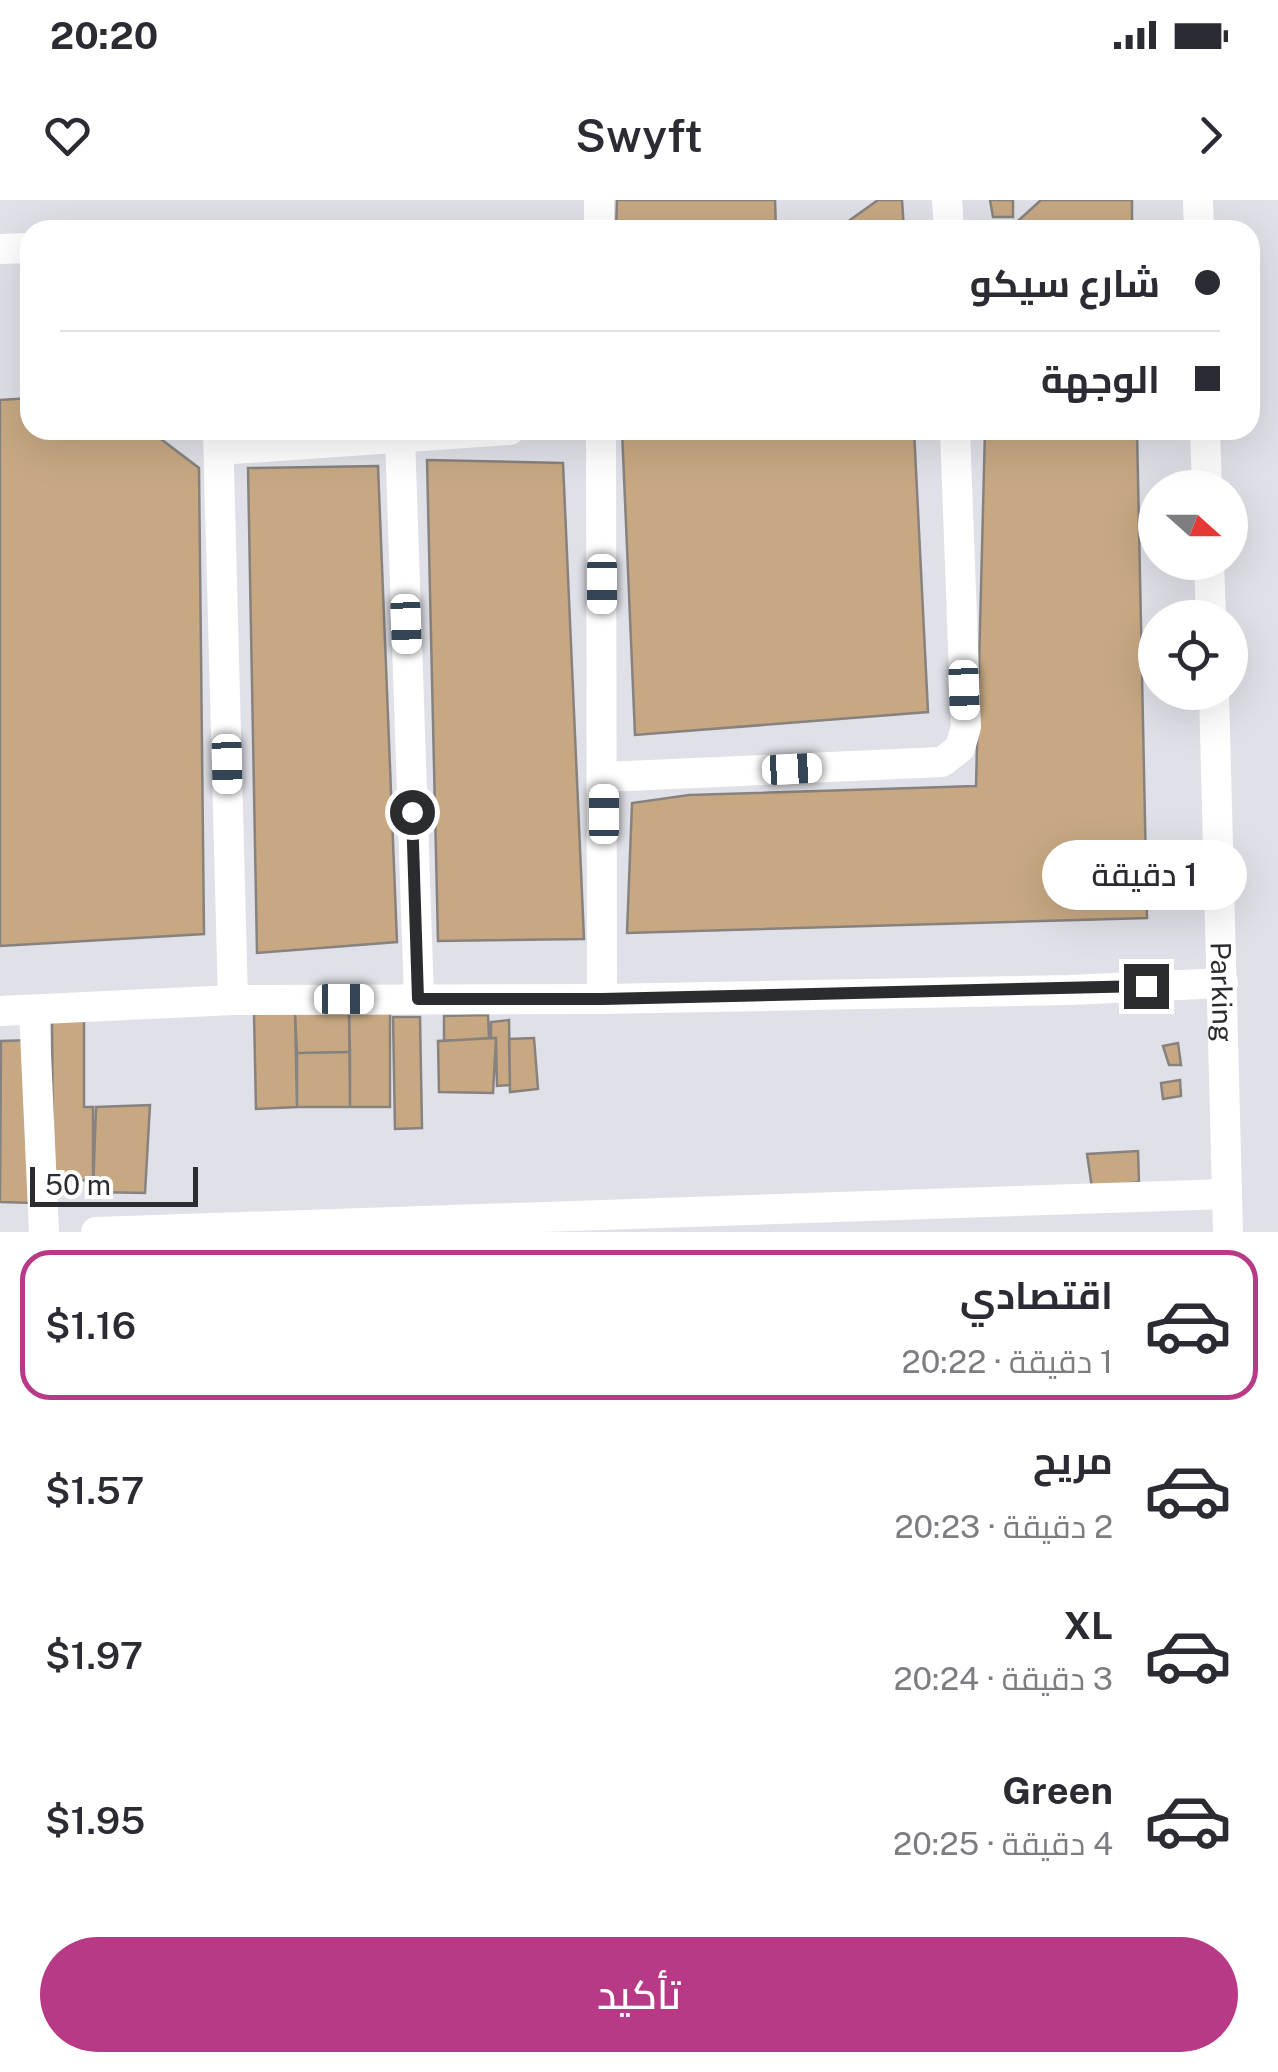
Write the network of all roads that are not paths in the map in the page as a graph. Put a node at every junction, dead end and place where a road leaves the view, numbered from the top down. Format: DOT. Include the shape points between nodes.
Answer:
graph roads {
  1 [pos="218,440"];
  2 [pos="400,440"];
  3 [pos="601,440"];
  4 [pos="956,440"];
  5 [pos="1205,440"];
  6 [pos="1206,470"];
  7 [pos="1215,710"];
  8 [pos="604,778"];
  9 [pos="1223,982"];
  10 [pos="418,999"];
  11 [pos="602,999"];
  12 [pos="233,1000"];
  13 [pos="34,1010"];
  14 [pos="0,1011"];
  15 [pos="1226,1194"];
  16 [pos="541,1224"];
  17 [pos="44,1232"];
  18 [pos="96,1232"];
  19 [pos="1228,1232"];
  1 -- 12 [label="street"];
  2 -- 10 [label="street"];
  3 -- 8 [label="street"];
  4 -- 8 [label="street" via="966,727 960,748 942,762"];
  5 -- 6 [label="street"];
  7 -- 9 [label="street, Parking"];
  8 -- 11 [label="street"];
  9 -- 11 [label="street"];
  9 -- 15 [label="street, Parking"];
  10 -- 11 [label="street"];
  10 -- 12 [label="street"];
  12 -- 13 [label="street"];
  13 -- 14 [label="street"];
  13 -- 17 [label="street"];
  15 -- 16 [label="street"];
  15 -- 19 [label="street, Parking"];
  16 -- 18 [label="street"];
}
